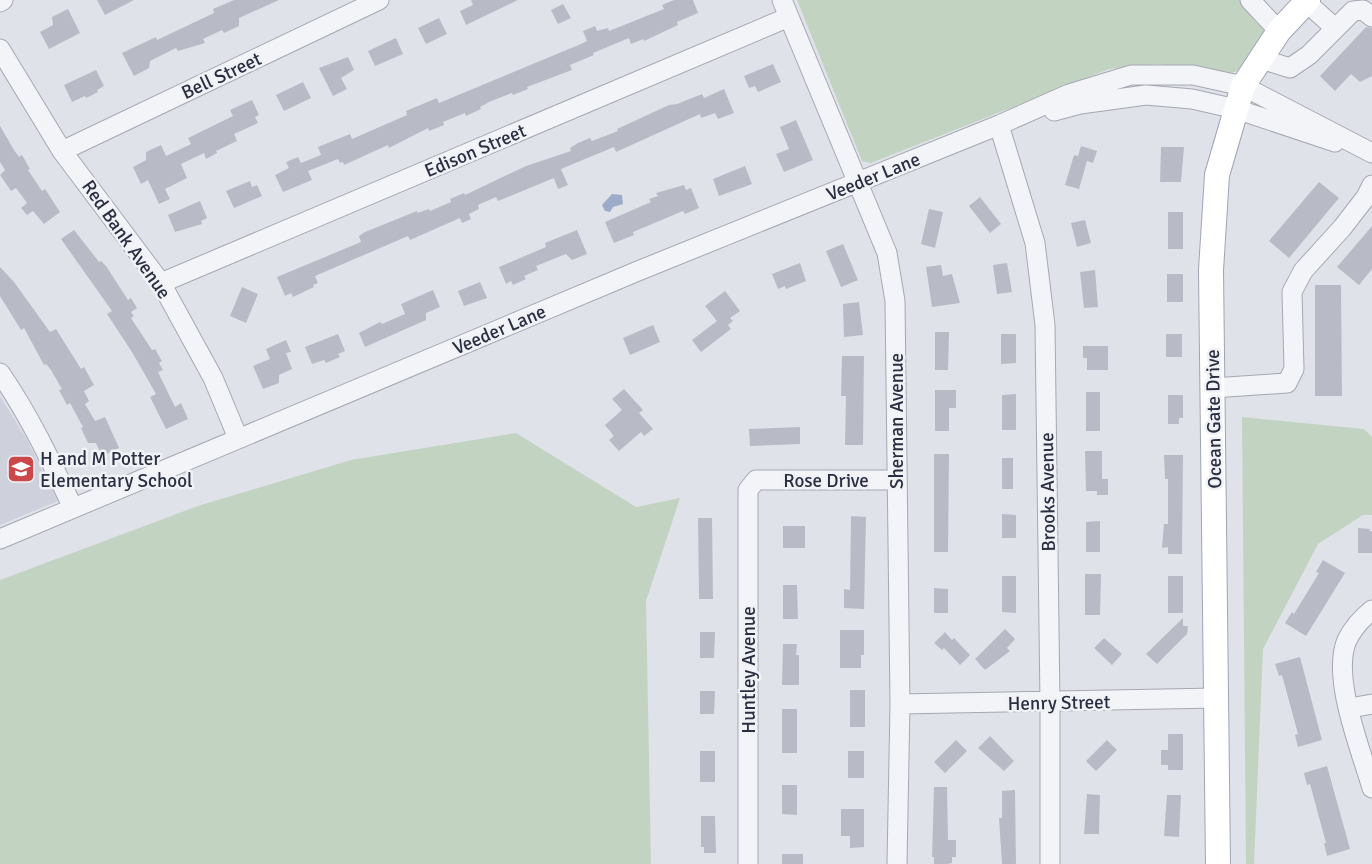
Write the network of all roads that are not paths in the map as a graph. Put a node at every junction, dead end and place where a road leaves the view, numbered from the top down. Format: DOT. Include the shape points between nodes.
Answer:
graph roads {
  1 [pos="379,0"];
  2 [pos="1250,0"];
  3 [pos="1307,1"];
  4 [pos="786,9"];
  5 [pos="1372,16"];
  6 [pos="1336,28"];
  7 [pos="1279,31"];
  8 [pos="0,49"];
  9 [pos="1261,59"];
  10 [pos="1243,86"];
  11 [pos="1236,109"];
  12 [pos="999,125"];
  13 [pos="62,151"];
  14 [pos="1371,152"];
  15 [pos="859,181"];
  16 [pos="1372,185"];
  17 [pos="161,283"];
  18 [pos="0,373"];
  19 [pos="1212,388"];
  20 [pos="238,438"];
  21 [pos="756,480"];
  22 [pos="896,480"];
  23 [pos="73,508"];
  24 [pos="0,539"];
  25 [pos="1372,610"];
  26 [pos="1217,698"];
  27 [pos="1050,702"];
  28 [pos="900,704"];
  29 [pos="1372,704"];
  30 [pos="1350,708"];
  31 [pos="1372,788"];
  32 [pos="748,864"];
  33 [pos="897,864"];
  34 [pos="1050,864"];
  35 [pos="1218,864"];
  1 -- 13 [label="street, Bell Street"];
  2 -- 7 [label="street"];
  3 -- 6 [label="street"];
  3 -- 7 [label="main road, Ocean Gate Drive"];
  4 -- 15 [label="street, Sherman Avenue"];
  4 -- 17 [label="street, Edison Street"];
  5 -- 6 [label="street" via="1363,10 1352,11"];
  6 -- 9 [label="street" via="1309,55 1290,68"];
  7 -- 9 [label="main road, Ocean Gate Drive"];
  8 -- 13 [label="street, Red Bank Avenue"];
  9 -- 10 [label="main road, Ocean Gate Drive"];
  10 -- 11 [label="main road, Ocean Gate Drive"];
  10 -- 12 [label="street, Veeder Lane" via="1193,75 1131,75 1070,94"];
  10 -- 14 [label="street, Veeder Lane"];
  11 -- 12 [label="street, Veeder Lane" via="1192,99 1146,95 1080,104"];
  11 -- 14 [label="street, Veeder Lane" via="1308,135"];
  11 -- 19 [label="main road, Ocean Gate Drive" via="1217,175 1212,270"];
  12 -- 15 [label="street, Veeder Lane"];
  12 -- 27 [label="street, Brooks Avenue" via="1035,243 1045,325"];
  13 -- 17 [label="street, Red Bank Avenue"];
  15 -- 20 [label="street, Veeder Lane"];
  15 -- 22 [label="street, Sherman Avenue" via="888,253 896,301"];
  16 -- 19 [label="street" via="1348,220 1303,271 1292,292 1294,368 1287,383"];
  17 -- 20 [label="street, Red Bank Avenue" via="212,378"];
  18 -- 23 [label="street" via="18,398"];
  19 -- 26 [label="main road, Ocean Gate Drive"];
  20 -- 23 [label="street, Veeder Lane"];
  21 -- 22 [label="street, Rose Drive"];
  21 -- 32 [label="street, Huntley Avenue" via="748,490"];
  22 -- 28 [label="street, Sherman Avenue"];
  23 -- 24 [label="street, Veeder Lane"];
  25 -- 30 [label="street" via="1356,626 1343,656 1343,680"];
  26 -- 27 [label="street, Henry Street"];
  26 -- 35 [label="main road, Ocean Gate Drive"];
  27 -- 28 [label="street, Henry Street"];
  27 -- 34 [label="street, Brooks Avenue"];
  28 -- 33 [label="street, Sherman Avenue"];
  29 -- 30 [label="street"];
  30 -- 31 [label="street"];
}
